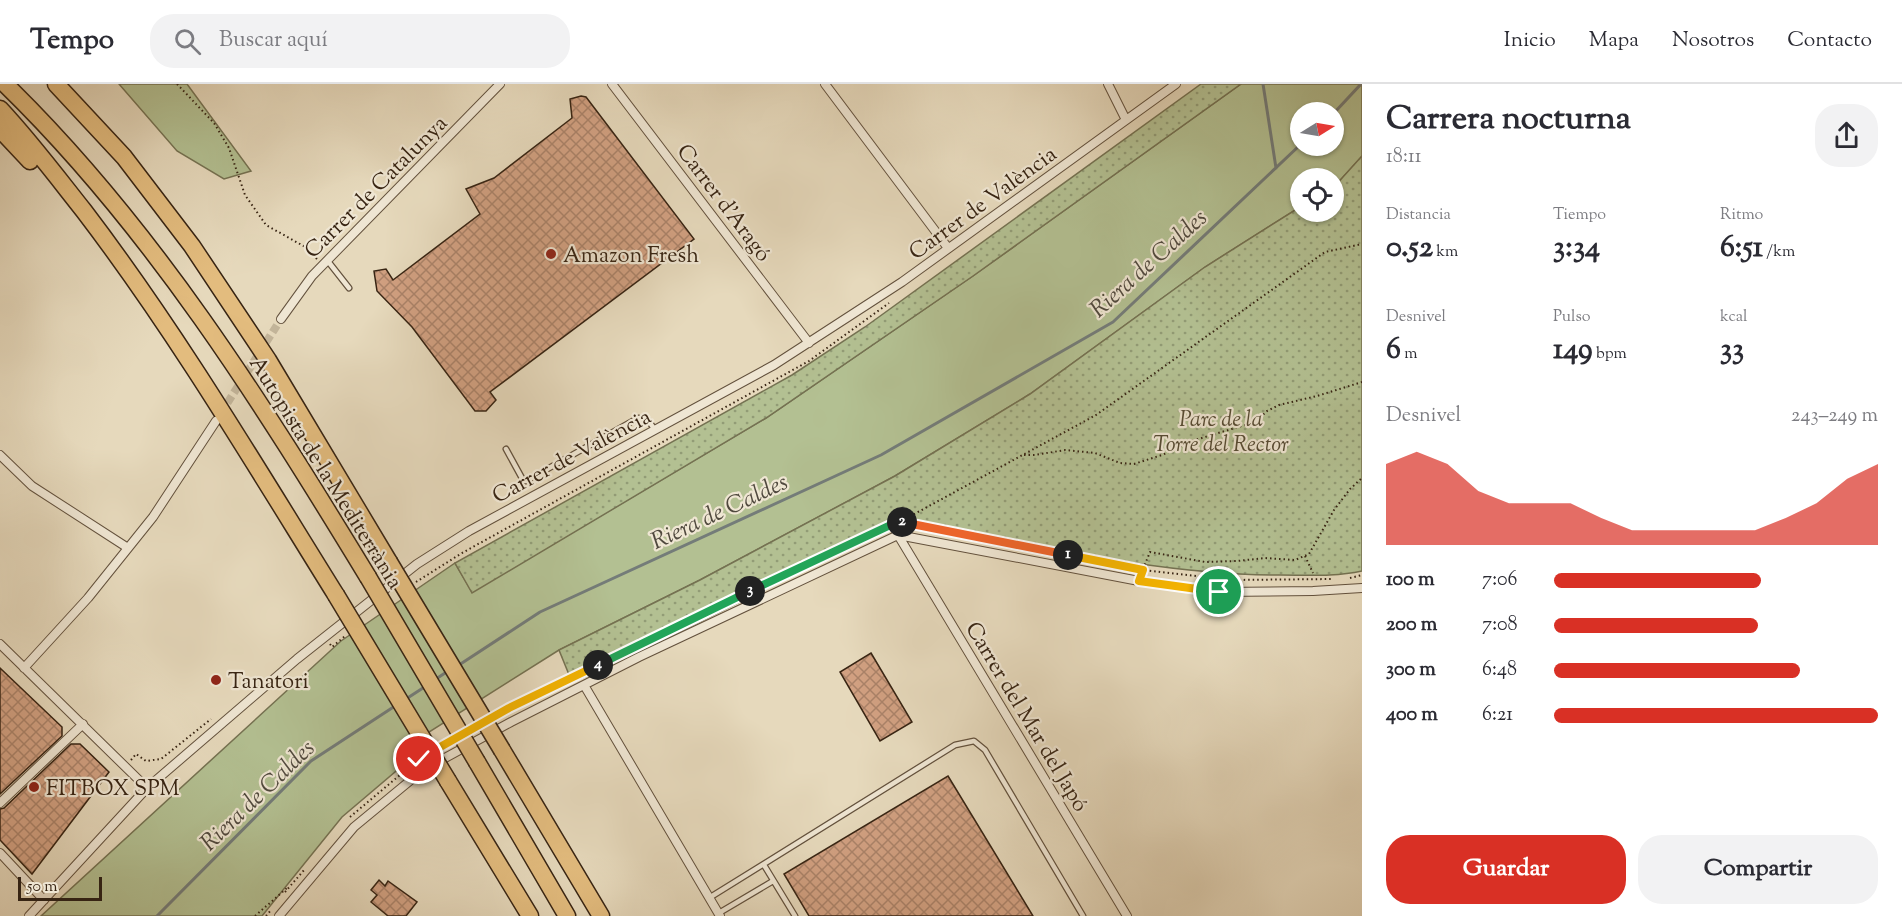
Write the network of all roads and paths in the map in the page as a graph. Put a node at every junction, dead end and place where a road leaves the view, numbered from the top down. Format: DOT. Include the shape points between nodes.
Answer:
graph roads {
  1 [pos="5,84"];
  2 [pos="56,84"];
  3 [pos="177,84"];
  4 [pos="500,84"];
  5 [pos="612,84"];
  6 [pos="825,84"];
  7 [pos="1108,84"];
  8 [pos="1176,84"];
  9 [pos="0,109"];
  10 [pos="1126,120"];
  11 [pos="0,129"];
  12 [pos="1362,244"];
  13 [pos="948,249"];
  14 [pos="325,263"];
  15 [pos="349,288"];
  16 [pos="142,292"];
  17 [pos="281,319"];
  18 [pos="809,343"];
  19 [pos="1362,382"];
  20 [pos="216,422"];
  21 [pos="655,430"];
  22 [pos="506,449"];
  23 [pos="0,455"];
  24 [pos="1024,455"];
  25 [pos="1362,478"];
  26 [pos="905,522"];
  27 [pos="898,535"];
  28 [pos="128,548"];
  29 [pos="1305,556"];
  30 [pos="1143,570"];
  31 [pos="1312,573"];
  32 [pos="1362,575"];
  33 [pos="1336,579"];
  34 [pos="1347,579"];
  35 [pos="1362,588"];
  36 [pos="0,644"];
  37 [pos="24,668"];
  38 [pos="584,685"];
  39 [pos="212,718"];
  40 [pos="489,719"];
  41 [pos="83,724"];
  42 [pos="136,754"];
  43 [pos="419,759"];
  44 [pos="147,788"];
  45 [pos="0,803"];
  46 [pos="348,819"];
  47 [pos="0,853"];
  48 [pos="764,865"];
  49 [pos="305,868"];
  50 [pos="773,880"];
  51 [pos="709,898"];
  52 [pos="44,900"];
  53 [pos="719,915"];
  54 [pos="29,916"];
  55 [pos="255,916"];
  56 [pos="279,916"];
  57 [pos="530,916"];
  58 [pos="567,916"];
  59 [pos="601,916"];
  60 [pos="795,916"];
  61 [pos="1083,916"];
  62 [pos="1127,916"];
  1 -- 58 [label="highway, Autopista de la Mediterrània, bridge" via="99,186 194,308 368,577"];
  2 -- 59 [label="highway, Autopista de la Mediterrània, bridge" via="124,157 192,246 273,369"];
  3 -- 14 [label="path" via="214,123 229,148 245,195 266,225"];
  4 -- 14 [label="street, Carrer de Catalunya"];
  5 -- 18 [label="street, Carrer d'Aragó"];
  6 -- 13 [label="street"];
  7 -- 10 [label="street"];
  8 -- 10 [label="street, Carrer de València"];
  9 -- 16 [label="highway" via="81,208"];
  10 -- 13 [label="street, Carrer de València"];
  11 -- 16 [label="highway"];
  12 -- 24 [label="path" via="1325,252 1096,415"];
  13 -- 18 [label="street, Carrer de València"];
  14 -- 15 [label="lane"];
  14 -- 17 [label="street, Carrer de Catalunya" via="296,295"];
  16 -- 57 [label="highway, bridge" via="227,418"];
  18 -- 21 [label="street, Carrer de València"];
  19 -- 24 [label="path" via="1279,405 1255,422 1134,464 1095,453 1065,450"];
  20 -- 28 [label="street"];
  21 -- 22 [label="lane" via="648,420 638,418 526,481"];
  21 -- 44 [label="street, Carrer de València" via="469,531 417,564 297,659"];
  23 -- 28 [label="street" via="32,486"];
  24 -- 26 [label="path"];
  25 -- 29 [label="path" via="1334,510"];
  26 -- 27 [label="path"];
  26 -- 30 [label="path"];
  26 -- 40 [label="path" via="899,521 706,612"];
  27 -- 35 [label="street" via="1139,581 1219,592"];
  27 -- 38 [label="street"];
  27 -- 62 [label="street, Carrer del Mar del Japó"];
  28 -- 37 [label="street"];
  29 -- 30 [label="path" via="1295,560 1205,562 1150,552"];
  29 -- 31 [label="path"];
  30 -- 33 [label="path" via="1232,580"];
  32 -- 34 [label="path"];
  36 -- 37 [label="street"];
  37 -- 41 [label="street"];
  38 -- 51 [label="street"];
  38 -- 56 [label="street" via="423,770 354,827"];
  39 -- 42 [label="path" via="161,759 146,761"];
  41 -- 44 [label="street"];
  41 -- 45 [label="street"];
  43 -- 46 [label="path"];
  44 -- 52 [label="street, Carrer de València"];
  47 -- 52 [label="street"];
  48 -- 50 [label="lane"];
  48 -- 51 [label="lane"];
  48 -- 61 [label="lane" via="955,745 974,741 986,750"];
  49 -- 55 [label="path"];
  50 -- 53 [label="lane"];
  50 -- 60 [label="lane"];
  51 -- 53 [label="street"];
  52 -- 54 [label="street, Carrer de València"];
}
